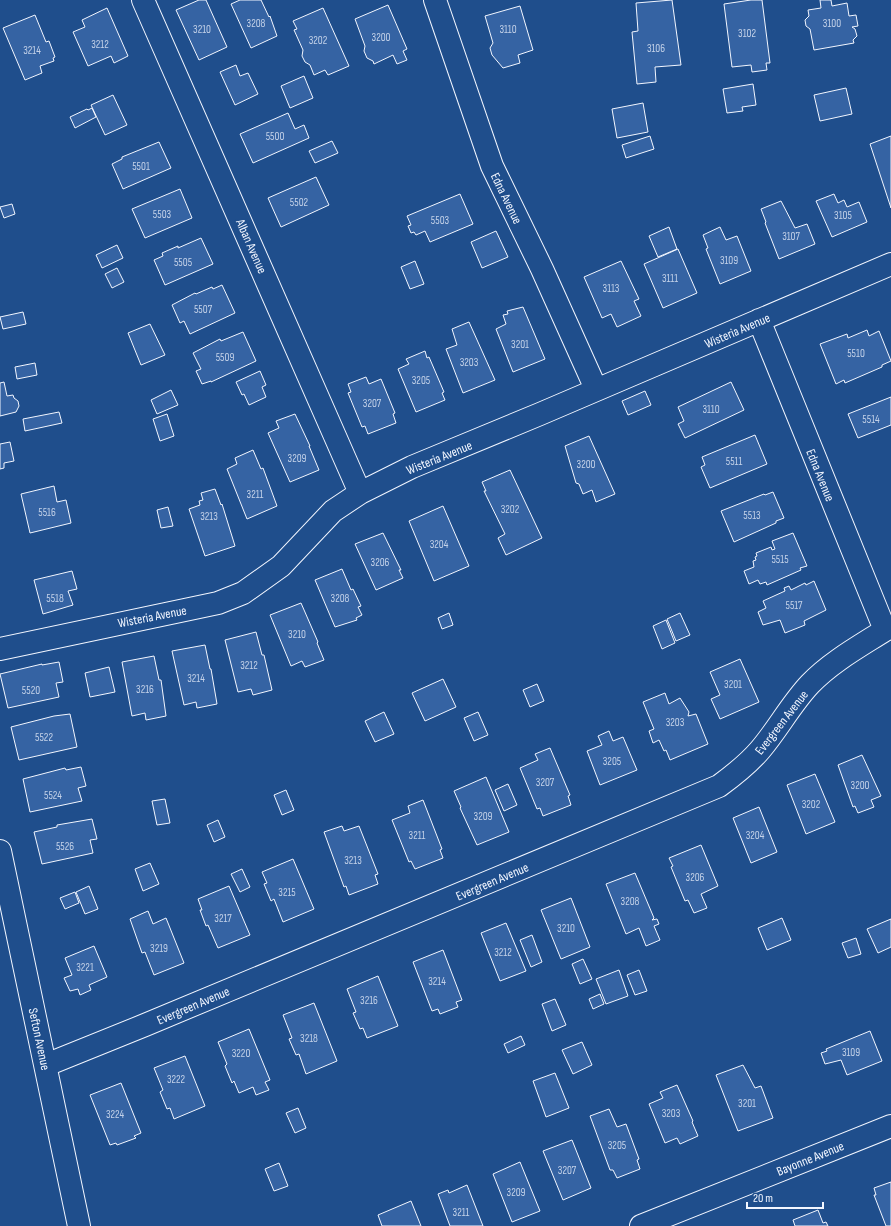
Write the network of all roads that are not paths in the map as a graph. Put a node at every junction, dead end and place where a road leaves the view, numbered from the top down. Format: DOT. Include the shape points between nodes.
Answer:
graph roads {
  1 [pos="143,0"];
  2 [pos="435,0"];
  3 [pos="891,264"];
  4 [pos="759,320"];
  5 [pos="596,389"];
  6 [pos="360,493"];
  7 [pos="888,629"];
  8 [pos="0,649"];
  9 [pos="0,851"];
  10 [pos="46,1064"];
  11 [pos="891,1126"];
  12 [pos="79,1226"];
  13 [pos="640,1226"];
  1 -- 6 [label="street, Alban Avenue"];
  2 -- 5 [label="street, Edna Avenue" via="492,166"];
  3 -- 4 [label="street, Wisteria Avenue"];
  4 -- 5 [label="street, Wisteria Avenue"];
  4 -- 7 [label="street, Edna Avenue"];
  5 -- 6 [label="street, Wisteria Avenue" via="412,467"];
  6 -- 8 [label="street, Wisteria Avenue" via="333,511 281,566 243,593 218,603"];
  7 -- 10 [label="street, Evergreen Avenue" via="842,658 811,683 760,750 719,786 145,1026"];
  9 -- 10 [label="street, Sefton Avenue"];
  10 -- 12 [label="street, Sefton Avenue"];
  11 -- 13 [label="street, Bayonne Avenue"];
}
